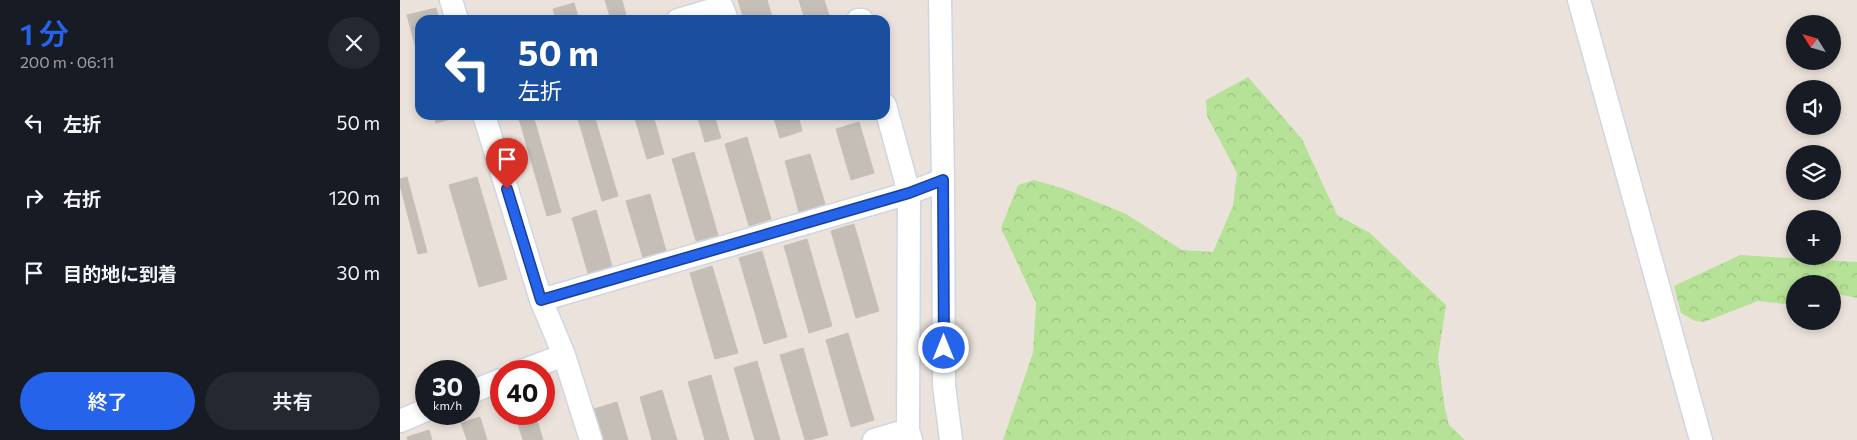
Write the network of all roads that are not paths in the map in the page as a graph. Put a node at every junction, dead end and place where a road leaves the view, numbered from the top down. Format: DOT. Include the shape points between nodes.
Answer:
graph roads {
  1 [pos="940,0"];
  2 [pos="1579,0"];
  3 [pos="695,15"];
  4 [pos="725,15"];
  5 [pos="486,120"];
  6 [pos="889,120"];
  7 [pos="943,180"];
  8 [pos="909,193"];
  9 [pos="541,300"];
  10 [pos="564,355"];
  11 [pos="551,360"];
  12 [pos="415,414"];
  13 [pos="400,420"];
  14 [pos="910,435"];
  15 [pos="591,440"];
  16 [pos="874,440"];
  17 [pos="951,440"];
  18 [pos="1701,440"];
  1 -- 7 [label="street"];
  2 -- 18 [label="street"];
  3 -- 4 [label="street" via="722,7"];
  5 -- 9 [label="street"];
  6 -- 8 [label="street"];
  7 -- 8 [label="street"];
  7 -- 17 [label="street" via="944,385"];
  8 -- 9 [label="street"];
  8 -- 14 [label="street"];
  9 -- 10 [label="street"];
  10 -- 11 [label="street"];
  10 -- 15 [label="street"];
  12 -- 13 [label="street"];
  14 -- 16 [label="street"];
}
